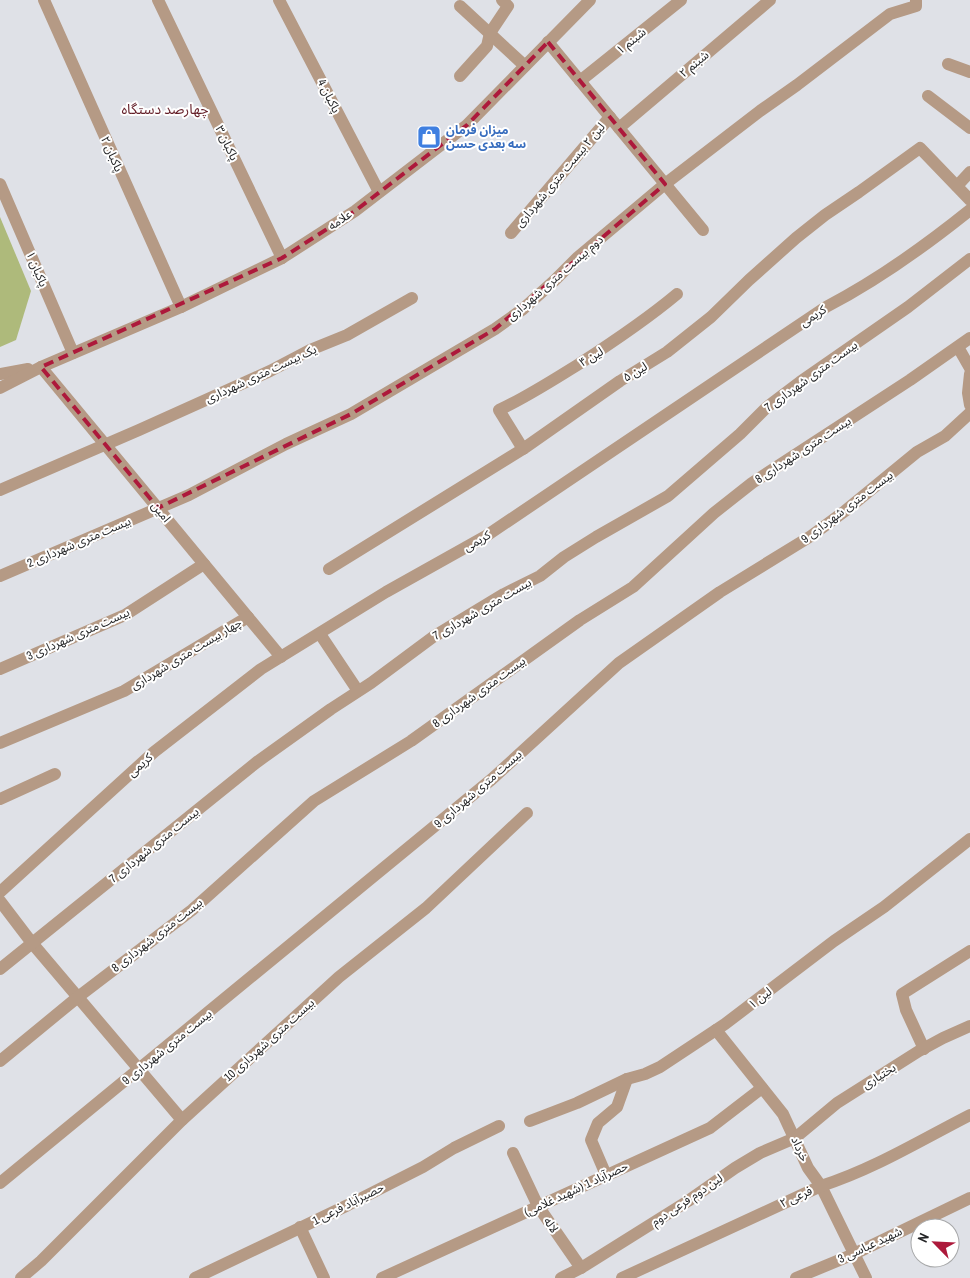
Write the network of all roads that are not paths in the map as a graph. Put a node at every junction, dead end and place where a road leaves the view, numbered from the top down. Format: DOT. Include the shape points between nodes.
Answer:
graph roads {
  1 [pos="44,0"];
  2 [pos="158,0"];
  3 [pos="279,0"];
  4 [pos="502,0"];
  5 [pos="590,0"];
  6 [pos="681,0"];
  7 [pos="770,0"];
  8 [pos="916,0"];
  9 [pos="460,6"];
  10 [pos="490,33"];
  11 [pos="548,42"];
  12 [pos="948,64"];
  13 [pos="525,66"];
  14 [pos="970,72"];
  15 [pos="460,76"];
  16 [pos="580,81"];
  17 [pos="928,96"];
  18 [pos="610,117"];
  19 [pos="618,128"];
  20 [pos="970,128"];
  21 [pos="970,172"];
  22 [pos="0,184"];
  23 [pos="665,184"];
  24 [pos="957,186"];
  25 [pos="379,192"];
  26 [pos="970,200"];
  27 [pos="970,210"];
  28 [pos="703,230"];
  29 [pos="511,233"];
  30 [pos="282,258"];
  31 [pos="970,259"];
  32 [pos="677,294"];
  33 [pos="412,298"];
  34 [pos="181,307"];
  35 [pos="970,338"];
  36 [pos="958,347"];
  37 [pos="73,353"];
  38 [pos="40,367"];
  39 [pos="970,368"];
  40 [pos="0,374"];
  41 [pos="970,374"];
  42 [pos="0,388"];
  43 [pos="970,405"];
  44 [pos="970,413"];
  45 [pos="105,444"];
  46 [pos="523,449"];
  47 [pos="0,490"];
  48 [pos="158,508"];
  49 [pos="204,564"];
  50 [pos="329,569"];
  51 [pos="0,576"];
  52 [pos="248,617"];
  53 [pos="320,634"];
  54 [pos="281,657"];
  55 [pos="0,669"];
  56 [pos="358,691"];
  57 [pos="0,743"];
  58 [pos="55,774"];
  59 [pos="0,799"];
  60 [pos="527,813"];
  61 [pos="970,839"];
  62 [pos="0,892"];
  63 [pos="0,901"];
  64 [pos="32,943"];
  65 [pos="970,951"];
  66 [pos="0,969"];
  67 [pos="78,997"];
  68 [pos="970,1026"];
  69 [pos="716,1030"];
  70 [pos="924,1049"];
  71 [pos="0,1060"];
  72 [pos="140,1070"];
  73 [pos="627,1079"];
  74 [pos="762,1088"];
  75 [pos="970,1115"];
  76 [pos="182,1120"];
  77 [pos="530,1121"];
  78 [pos="500,1126"];
  79 [pos="795,1138"];
  80 [pos="513,1153"];
  81 [pos="606,1175"];
  82 [pos="0,1183"];
  83 [pos="821,1186"];
  84 [pos="970,1198"];
  85 [pos="538,1206"];
  86 [pos="300,1227"];
  87 [pos="854,1254"];
  88 [pos="581,1268"];
  89 [pos="21,1278"];
  90 [pos="195,1278"];
  91 [pos="324,1278"];
  92 [pos="382,1278"];
  93 [pos="561,1278"];
  94 [pos="622,1278"];
  95 [pos="796,1278"];
  96 [pos="866,1278"];
  1 -- 34 [label="street, پاکبان ۲"];
  2 -- 30 [label="street, پاکبان ۳"];
  3 -- 25 [label="street, پاکبان 4"];
  4 -- 10 [label="street" via="508,6"];
  5 -- 11 [label="street, علامه"];
  6 -- 16 [label="street, شبنم ۱"];
  7 -- 19 [label="street, شبنم ۲"];
  8 -- 23 [label="street, دوم بیست متری شهرداری" via="916,6 890,14"];
  9 -- 10 [label="street"];
  10 -- 13 [label="street"];
  10 -- 15 [label="street" via="486,46"];
  11 -- 13 [label="street, علامه"];
  11 -- 16 [label="street"];
  12 -- 14 [label="street"];
  13 -- 25 [label="street, علامه" via="467,125"];
  16 -- 18 [label="street"];
  17 -- 20 [label="street"];
  18 -- 19 [label="street"];
  18 -- 29 [label="street, لین ۲ بیست متری شهرداری"];
  19 -- 23 [label="street"];
  21 -- 24 [label="street"];
  22 -- 37 [label="street, پاکبان ۱"];
  23 -- 28 [label="street"];
  23 -- 48 [label="street, دوم بیست متری شهرداری" via="578,257 554,282 495,329 351,414"];
  24 -- 26 [label="street"];
  24 -- 46 [label="street, لین ۵" via="920,148 796,238 689,336"];
  25 -- 30 [label="street, علامه"];
  27 -- 53 [label="street, کریمی" via="890,270 826,307 507,523"];
  30 -- 34 [label="street, علامه"];
  31 -- 56 [label="street, بیست متری شهرداری 7" via="767,407 668,496 596,537 540,576 433,637"];
  32 -- 46 [label="street, لین ۴" via="606,347 521,400 499,410"];
  33 -- 45 [label="street, یک بیست متری شهرداری" via="347,335"];
  34 -- 37 [label="street, علامه"];
  35 -- 36 [label="street, بیست متری شهرداری 8"];
  36 -- 39 [label="street"];
  36 -- 67 [label="street, بیست متری شهرداری 8" via="752,483 633,586 411,741 314,801 192,910"];
  37 -- 38 [label="street, علامه"];
  38 -- 40 [label="street, علامه"];
  38 -- 42 [label="street, علامه"];
  38 -- 45 [label="street, امین"];
  41 -- 43 [label="street"];
  44 -- 72 [label="street, بیست متری شهرداری 9" via="945,436 917,452 811,536 720,592 620,663 492,779"];
  45 -- 47 [label="street, یک بیست متری شهرداری"];
  45 -- 48 [label="street, امین"];
  46 -- 50 [label="street, لین ۵"];
  48 -- 49 [label="street, امین"];
  48 -- 51 [label="street, بیست متری شهرداری 2"];
  49 -- 52 [label="street, امین"];
  49 -- 55 [label="street, بیست متری شهرداری 3" via="125,615"];
  52 -- 54 [label="street, امین"];
  52 -- 57 [label="street, چهار بیست متری شهرداری" via="124,691"];
  53 -- 54 [label="street, کریمی"];
  53 -- 56 [label="street"];
  54 -- 62 [label="street, کریمی" via="154,752"];
  56 -- 64 [label="street, بیست متری شهرداری 7" via="257,762"];
  58 -- 59 [label="street"];
  60 -- 76 [label="street, بیست متری شهرداری 10" via="426,908 339,977"];
  61 -- 69 [label="street, لین ۱" via="884,908 834,941"];
  63 -- 64 [label="street"];
  64 -- 66 [label="street, بیست متری شهرداری 7"];
  64 -- 67 [label="street"];
  65 -- 70 [label="street" via="902,994"];
  67 -- 71 [label="street, بیست متری شهرداری 8"];
  67 -- 72 [label="street"];
  68 -- 70 [label="street, بختیاری"];
  69 -- 73 [label="street, لین ۱" via="660,1067"];
  69 -- 74 [label="street, خرداد"];
  70 -- 79 [label="street, بختیاری" via="837,1103"];
  72 -- 76 [label="street"];
  72 -- 82 [label="street, بیست متری شهرداری 9"];
  73 -- 77 [label="street, لین ۱"];
  73 -- 81 [label="street" via="617,1107 598,1123 592,1140"];
  74 -- 79 [label="street, خرداد" via="783,1114"];
  74 -- 81 [label="street, حصرآباد 1 (شهید غلامی)" via="710,1128"];
  75 -- 83 [label="street, ۲ فرعی" via="875,1165"];
  76 -- 89 [label="street, بیست متری شهرداری 10"];
  78 -- 86 [label="street, حصیرآباد فرعی 1"];
  79 -- 83 [label="street, خرداد" via="808,1168"];
  79 -- 88 [label="street, لین دوم فرعی دوم" via="735,1168"];
  80 -- 85 [label="street, لاله"];
  81 -- 85 [label="street, حصرآباد 1 (شهید غلامی)"];
  83 -- 87 [label="street, خرداد"];
  83 -- 94 [label="street, ۲ فرعی"];
  84 -- 87 [label="street, شهید عباسی 3"];
  85 -- 88 [label="street, لاله"];
  85 -- 92 [label="street, حصرآباد 1 (شهید غلامی)"];
  86 -- 90 [label="street, حصیرآباد فرعی 1"];
  86 -- 91 [label="street"];
  87 -- 95 [label="street, شهید عباسی 3"];
  87 -- 96 [label="street, خرداد"];
  88 -- 93 [label="street, لین دوم فرعی دوم"];
}
